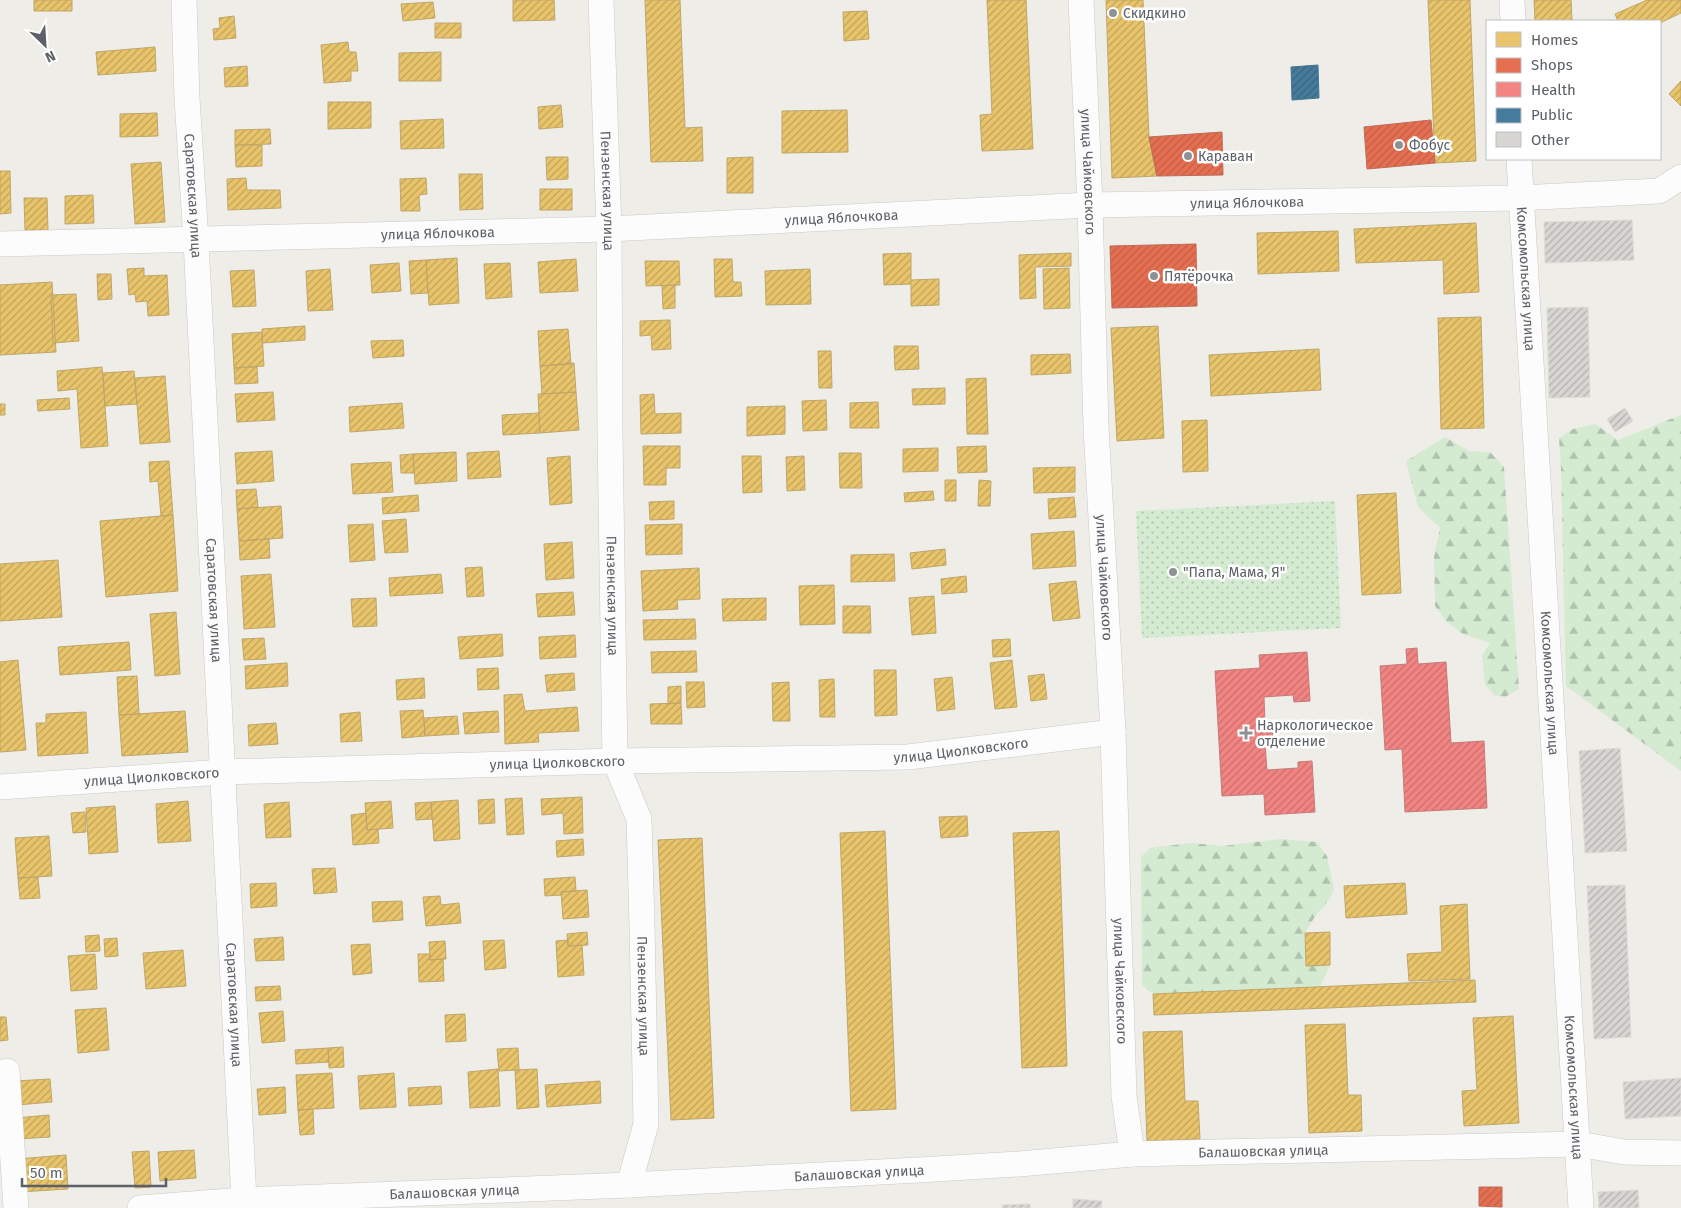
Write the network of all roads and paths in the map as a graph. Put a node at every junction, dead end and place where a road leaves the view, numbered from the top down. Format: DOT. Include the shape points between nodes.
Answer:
graph roads {
  1 [pos="184,0"];
  2 [pos="602,0"];
  3 [pos="1081,0"];
  4 [pos="1512,0"];
  5 [pos="1513,20"];
  6 [pos="1519,160"];
  7 [pos="1681,177"];
  8 [pos="1520,198"];
  9 [pos="1090,206"];
  10 [pos="609,229"];
  11 [pos="196,240"];
  12 [pos="0,244"];
  13 [pos="1113,732"];
  14 [pos="615,761"];
  15 [pos="223,772"];
  16 [pos="0,787"];
  17 [pos="7,1071"];
  18 [pos="1578,1144"];
  19 [pos="1681,1153"];
  20 [pos="1132,1154"];
  21 [pos="629,1186"];
  22 [pos="244,1200"];
  23 [pos="16,1208"];
  24 [pos="140,1208"];
  25 [pos="1581,1208"];
  1 -- 11 [label="street, Саратовская улица"];
  2 -- 10 [label="street, Пензенская улица"];
  3 -- 9 [label="street, улица Чайковского"];
  4 -- 5 [label="street"];
  6 -- 8 [label="street, Комсомольская улица"];
  7 -- 8 [label="street, улица Яблочкова" via="1659,191"];
  8 -- 9 [label="street, улица Яблочкова"];
  8 -- 18 [label="street, Комсомольская улица"];
  9 -- 10 [label="street, улица Яблочкова"];
  9 -- 13 [label="street, улица Чайковского" via="1096,427"];
  10 -- 11 [label="street, улица Яблочкова"];
  10 -- 14 [label="street, Пензенская улица"];
  11 -- 12 [label="street, улица Яблочкова"];
  11 -- 15 [label="street, Саратовская улица"];
  13 -- 14 [label="street, улица Циолковского" via="908,757"];
  13 -- 20 [label="street, улица Чайковского" via="1124,1096"];
  14 -- 15 [label="street, улица Циолковского"];
  14 -- 21 [label="street, Пензенская улица" via="639,819 646,1124"];
  15 -- 16 [label="street, улица Циолковского"];
  15 -- 22 [label="street, Саратовская улица"];
  17 -- 23 [label="street"];
  18 -- 19 [label="street, Балашовская улица" via="1624,1152"];
  18 -- 20 [label="street, Балашовская улица"];
  18 -- 25 [label="street, Комсомольская улица"];
  20 -- 21 [label="street, Балашовская улица" via="1019,1164"];
  21 -- 22 [label="street, Балашовская улица"];
  22 -- 24 [label="street, Балашовская улица"];
}
